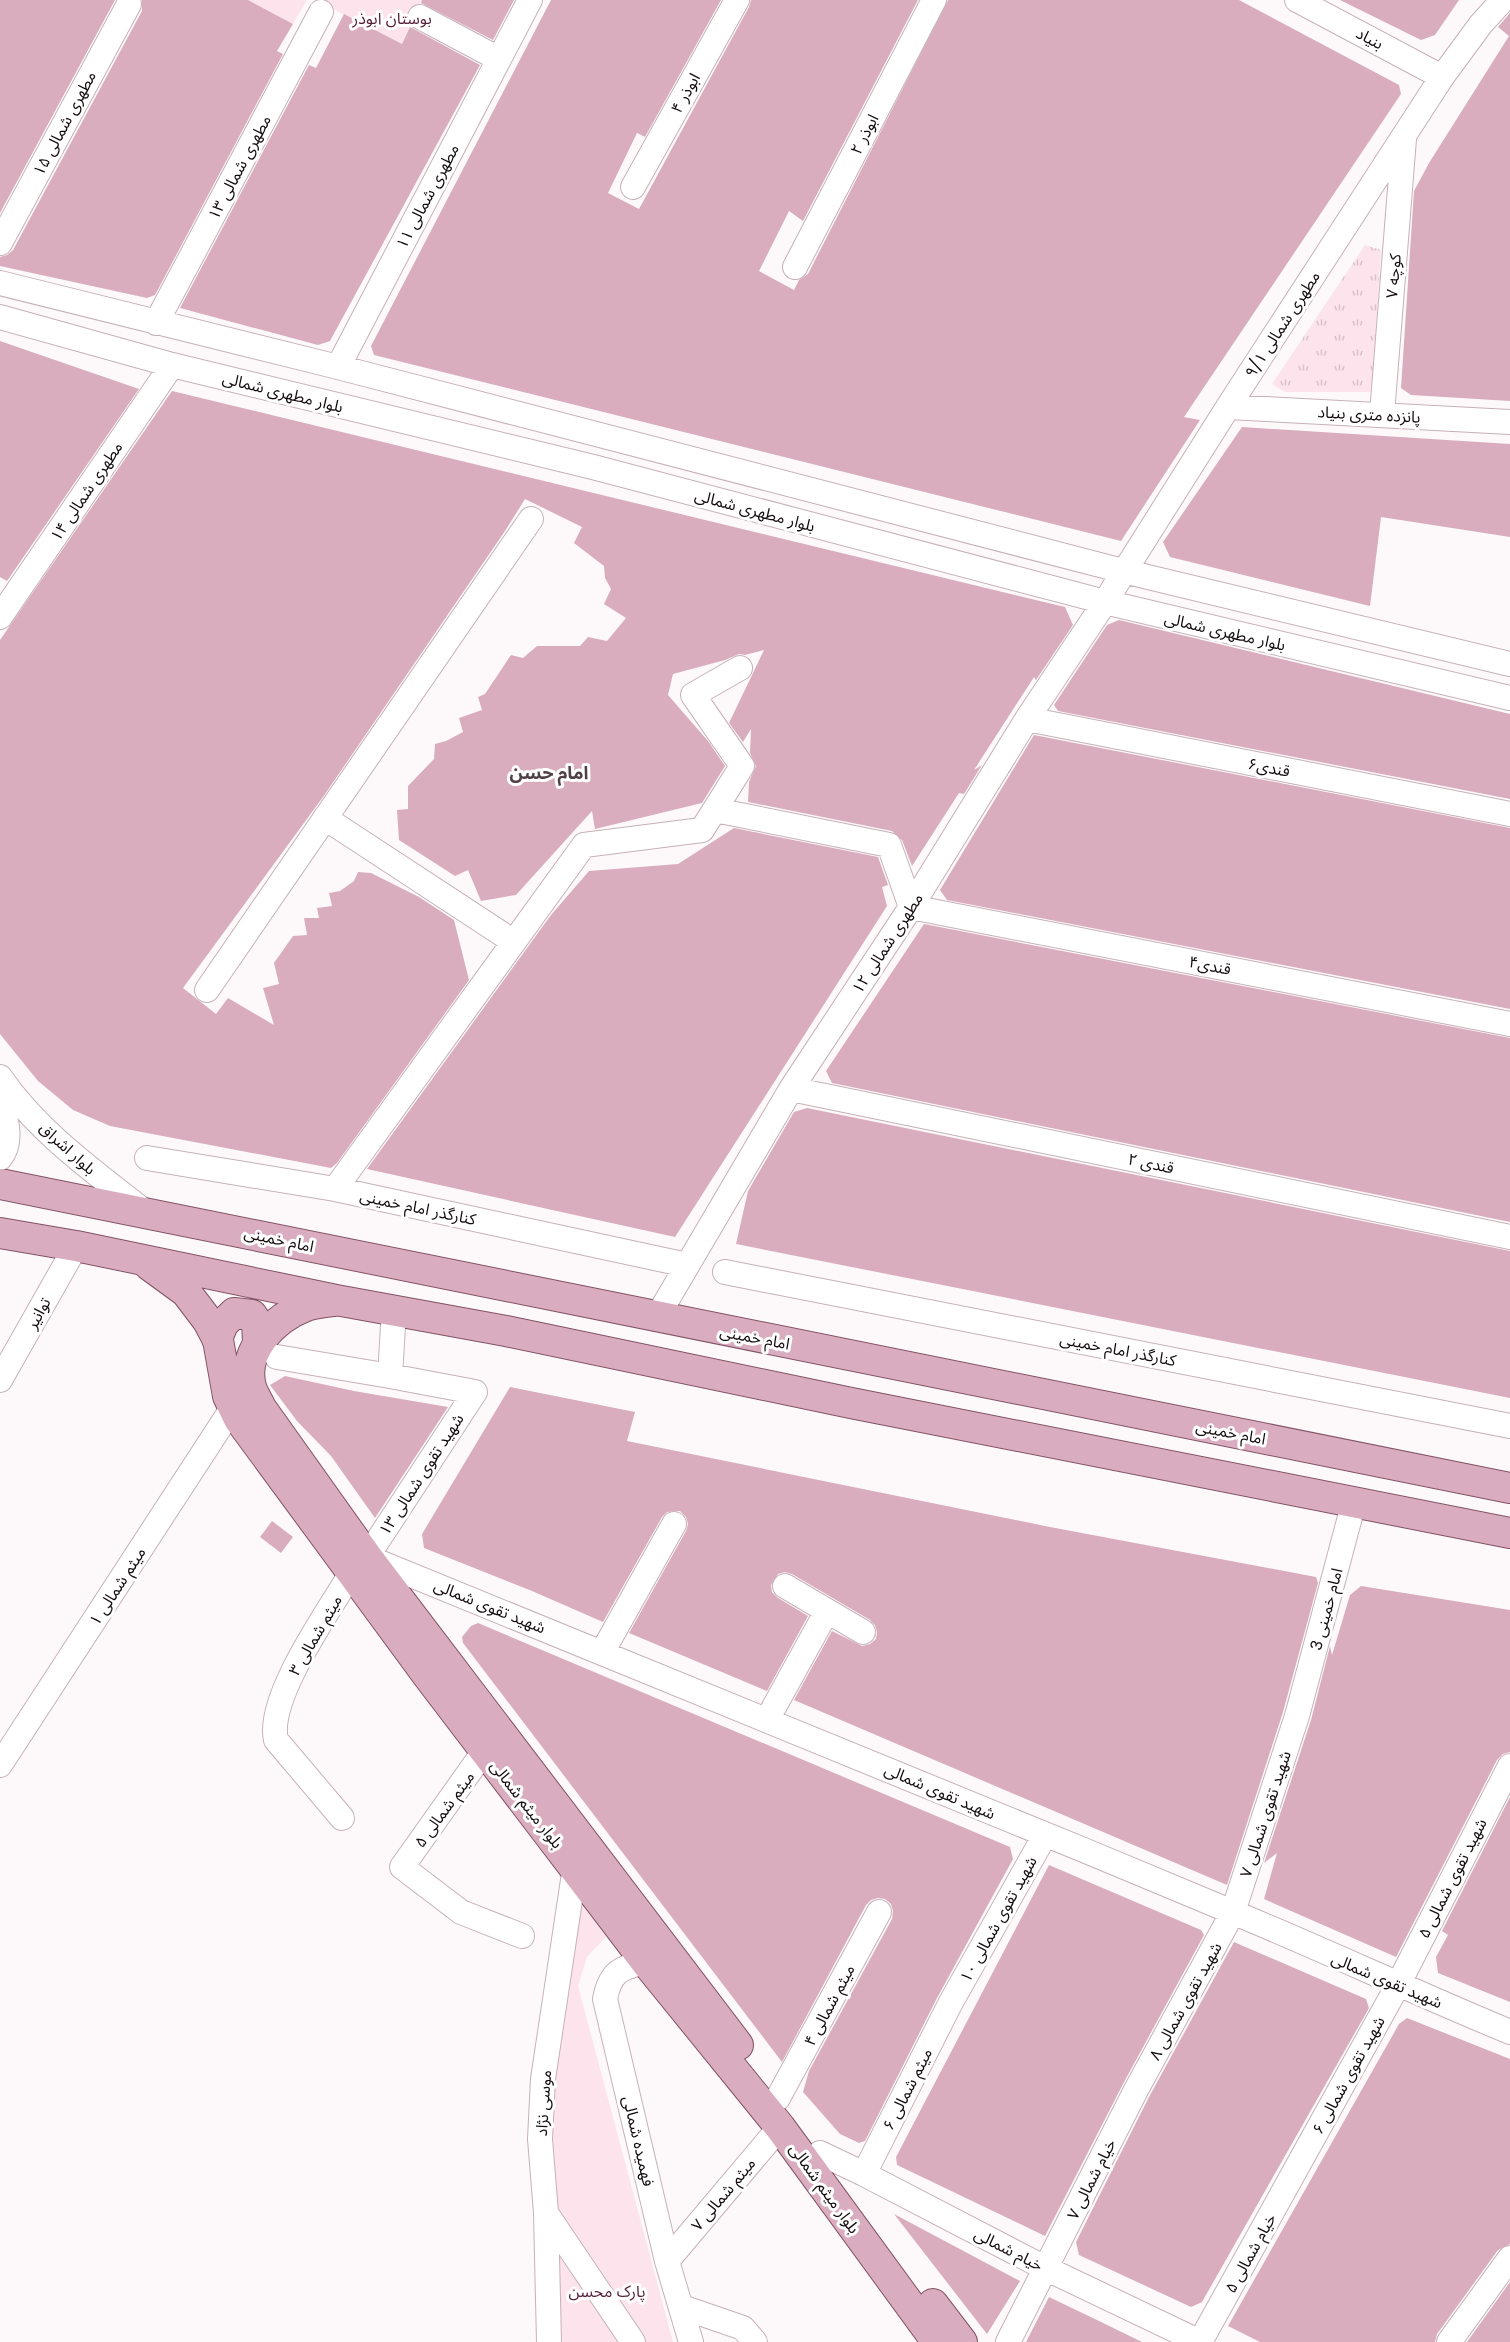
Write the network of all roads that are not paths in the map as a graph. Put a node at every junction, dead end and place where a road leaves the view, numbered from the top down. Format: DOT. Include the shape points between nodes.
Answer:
graph roads {
  1 [pos="530,0"];
  2 [pos="736,0"];
  3 [pos="933,0"];
  4 [pos="1297,0"];
  5 [pos="1503,0"];
  6 [pos="133,1"];
  7 [pos="321,12"];
  8 [pos="420,17"];
  9 [pos="499,59"];
  10 [pos="1442,77"];
  11 [pos="1404,137"];
  12 [pos="633,187"];
  13 [pos="0,243"];
  14 [pos="795,267"];
  15 [pos="0,283"];
  16 [pos="0,317"];
  17 [pos="156,323"];
  18 [pos="172,365"];
  19 [pos="338,367"];
  20 [pos="1228,406"];
  21 [pos="1382,414"];
  22 [pos="1510,422"];
  23 [pos="531,519"];
  24 [pos="1123,571"];
  25 [pos="1105,602"];
  26 [pos="0,617"];
  27 [pos="1510,664"];
  28 [pos="740,668"];
  29 [pos="1510,698"];
  30 [pos="1027,719"];
  31 [pos="715,810"];
  32 [pos="1510,814"];
  33 [pos="325,818"];
  34 [pos="911,907"];
  35 [pos="514,942"];
  36 [pos="207,990"];
  37 [pos="1510,1024"];
  38 [pos="0,1077"];
  39 [pos="791,1089"];
  40 [pos="0,1107"];
  41 [pos="0,1158"];
  42 [pos="147,1158"];
  43 [pos="0,1184"];
  44 [pos="335,1189"];
  45 [pos="144,1211"];
  46 [pos="0,1233"];
  47 [pos="1510,1237"];
  48 [pos="76,1246"];
  49 [pos="142,1260"];
  50 [pos="687,1265"];
  51 [pos="725,1272"];
  52 [pos="336,1300"];
  53 [pos="393,1309"];
  54 [pos="657,1317"];
  55 [pos="218,1339"];
  56 [pos="268,1350"];
  57 [pos="390,1376"];
  58 [pos="0,1380"];
  59 [pos="233,1407"];
  60 [pos="1510,1426"];
  61 [pos="1510,1488"];
  62 [pos="1354,1502"];
  63 [pos="674,1524"];
  64 [pos="1510,1533"];
  65 [pos="359,1564"];
  66 [pos="785,1586"];
  67 [pos="827,1611"];
  68 [pos="863,1632"];
  69 [pos="603,1652"];
  70 [pos="1297,1716"];
  71 [pos="768,1718"];
  72 [pos="485,1750"];
  73 [pos="0,1765"];
  74 [pos="1509,1769"];
  75 [pos="342,1818"];
  76 [pos="1045,1835"];
  77 [pos="575,1867"];
  78 [pos="879,1912"];
  79 [pos="1233,1912"];
  80 [pos="522,1936"];
  81 [pos="646,1962"];
  82 [pos="1398,1985"];
  83 [pos="951,2004"];
  84 [pos="1510,2032"];
  85 [pos="1136,2090"];
  86 [pos="779,2113"];
  87 [pos="820,2153"];
  88 [pos="1299,2165"];
  89 [pos="864,2174"];
  90 [pos="546,2213"];
  91 [pos="1510,2258"];
  92 [pos="667,2261"];
  93 [pos="1045,2268"];
  94 [pos="682,2307"];
  95 [pos="1013,2332"];
  96 [pos="549,2342"];
  97 [pos="633,2342"];
  98 [pos="691,2342"];
  99 [pos="754,2342"];
  100 [pos="937,2342"];
  101 [pos="962,2342"];
  102 [pos="1200,2342"];
  103 [pos="1449,2342"];
  1 -- 9 [label="street, مطهری شمالی ۱۱"];
  2 -- 12 [label="street, ابوذر ۴"];
  3 -- 14 [label="street, ابوذر ۲"];
  4 -- 10 [label="street, بنیاد"];
  5 -- 10 [label="street, مطهری شمالی ۹/۱"];
  6 -- 13 [label="street, مطهری شمالی ۱۵"];
  7 -- 17 [label="street, مطهری شمالی ۱۳"];
  8 -- 9 [label="street"];
  9 -- 19 [label="street, مطهری شمالی ۱۱"];
  10 -- 11 [label="street, مطهری شمالی ۹/۱"];
  11 -- 20 [label="street, مطهری شمالی ۹/۱"];
  11 -- 21 [label="street, کوچه ۷"];
  15 -- 17 [label="street, بلوار مطهری شمالی"];
  16 -- 18 [label="street, بلوار مطهری شمالی"];
  17 -- 19 [label="street, بلوار مطهری شمالی"];
  18 -- 25 [label="street, بلوار مطهری شمالی" via="593,467"];
  18 -- 26 [label="street, مطهری شمالی ۱۴"];
  19 -- 24 [label="street, بلوار مطهری شمالی"];
  20 -- 21 [label="street, پانزده متری بنیاد"];
  20 -- 24 [label="street, مطهری شمالی ۹/۱"];
  21 -- 22 [label="street, پانزده متری بنیاد"];
  23 -- 33 [label="street"];
  24 -- 25 [label="street, مطهری شمالی ۱۲"];
  24 -- 27 [label="street, بلوار مطهری شمالی"];
  25 -- 29 [label="street, بلوار مطهری شمالی"];
  25 -- 30 [label="street, مطهری شمالی ۱۲"];
  28 -- 31 [label="street" via="693,695 742,766"];
  30 -- 32 [label="street, قندی۶"];
  30 -- 34 [label="street, مطهری شمالی ۱۲"];
  31 -- 34 [label="street" via="889,845"];
  31 -- 35 [label="street" via="702,830 584,845"];
  33 -- 35 [label="street"];
  33 -- 36 [label="street"];
  34 -- 37 [label="street, قندی۴"];
  34 -- 39 [label="street, مطهری شمالی ۱۲"];
  35 -- 44 [label="street"];
  38 -- 45 [label="street, بلوار اشراق" via="58,1142"];
  39 -- 47 [label="street, قندی ۲"];
  39 -- 50 [label="street, مطهری شمالی ۱۲"];
  40 -- 41 [label="street" via="8,1133"];
  42 -- 44 [label="street, کنارگذر امام خمینی"];
  43 -- 45 [label="main road, امام خمینی"];
  44 -- 50 [label="street, کنارگذر امام خمینی"];
  45 -- 54 [label="main road, امام خمینی"];
  46 -- 48 [label="main road"];
  48 -- 49 [label="main road"];
  48 -- 58 [label="street, توانیر"];
  49 -- 52 [label="main road"];
  49 -- 55 [label="main road, بلوار میثم شمالی" via="186,1292"];
  50 -- 54 [label="street, مطهری شمالی ۱۲"];
  51 -- 60 [label="street, کنارگذر امام خمینی"];
  52 -- 53 [label="main road"];
  52 -- 56 [label="main road" via="286,1316"];
  53 -- 57 [label="street"];
  53 -- 62 [label="main road"];
  54 -- 61 [label="main road, امام خمینی"];
  55 -- 56 [label="main road" via="223,1324 234,1313 252,1315"];
  55 -- 59 [label="main road, بلوار میثم شمالی"];
  56 -- 57 [label="street"];
  56 -- 65 [label="main road, بلوار میثم شمالی" via="250,1365 251,1386"];
  57 -- 65 [label="street, شهید تقوی شمالی ۱۳" via="475,1392"];
  59 -- 65 [label="main road, بلوار میثم شمالی"];
  59 -- 73 [label="street, میثم شمالی ۱"];
  62 -- 64 [label="main road"];
  62 -- 70 [label="street, امام خمینی 3"];
  63 -- 69 [label="street"];
  65 -- 69 [label="street, شهید تقوی شمالی"];
  65 -- 72 [label="main road, بلوار میثم شمالی"];
  65 -- 75 [label="street, میثم شمالی ۳" via="290,1677 274,1732 276,1740"];
  65 -- 86 [label="main road, بلوار میثم شمالی"];
  66 -- 67 [label="street"];
  67 -- 68 [label="street"];
  67 -- 71 [label="street"];
  69 -- 71 [label="street, شهید تقوی شمالی"];
  70 -- 79 [label="street, شهید تقوی شمالی ۷"];
  71 -- 76 [label="street, شهید تقوی شمالی"];
  72 -- 77 [label="main road, بلوار میثم شمالی"];
  72 -- 80 [label="street, میثم شمالی ۵" via="402,1867 461,1912"];
  74 -- 82 [label="street, شهید تقوی شمالی ۵"];
  76 -- 79 [label="street, شهید تقوی شمالی"];
  76 -- 83 [label="street, شهید تقوی شمالی ۱۰"];
  77 -- 81 [label="main road, بلوار میثم شمالی"];
  77 -- 90 [label="street, موسی نژاد" via="543,2079 540,2139"];
  78 -- 86 [label="street, میثم شمالی ۴"];
  79 -- 82 [label="street, شهید تقوی شمالی"];
  79 -- 85 [label="street, شهید تقوی شمالی ۸"];
  81 -- 86 [label="main road, بلوار میثم شمالی"];
  81 -- 92 [label="street, فهمیده شمالی" via="618,1972 608,1982 605,1999"];
  82 -- 84 [label="street, شهید تقوی شمالی"];
  82 -- 88 [label="street, شهید تقوی شمالی ۶"];
  83 -- 89 [label="street, میثم شمالی ۶"];
  85 -- 93 [label="street, خیام شمالی ۷"];
  86 -- 87 [label="main road, بلوار میثم شمالی"];
  86 -- 92 [label="street, میثم شمالی ۷"];
  86 -- 100 [label="main road, بلوار میثم شمالی"];
  87 -- 89 [label="street, خیام شمالی"];
  87 -- 101 [label="main road, بلوار میثم شمالی"];
  88 -- 102 [label="street, خیام شمالی ۵"];
  89 -- 93 [label="street, خیام شمالی"];
  90 -- 96 [label="street, موسی نژاد"];
  90 -- 97 [label="street"];
  91 -- 103 [label="street"];
  92 -- 94 [label="street, فهمیده شمالی"];
  93 -- 95 [label="street, خیام شمالی ۷"];
  93 -- 102 [label="street, خیام شمالی"];
  94 -- 98 [label="street, فهمیده شمالی"];
  94 -- 99 [label="street" via="743,2328"];
}
